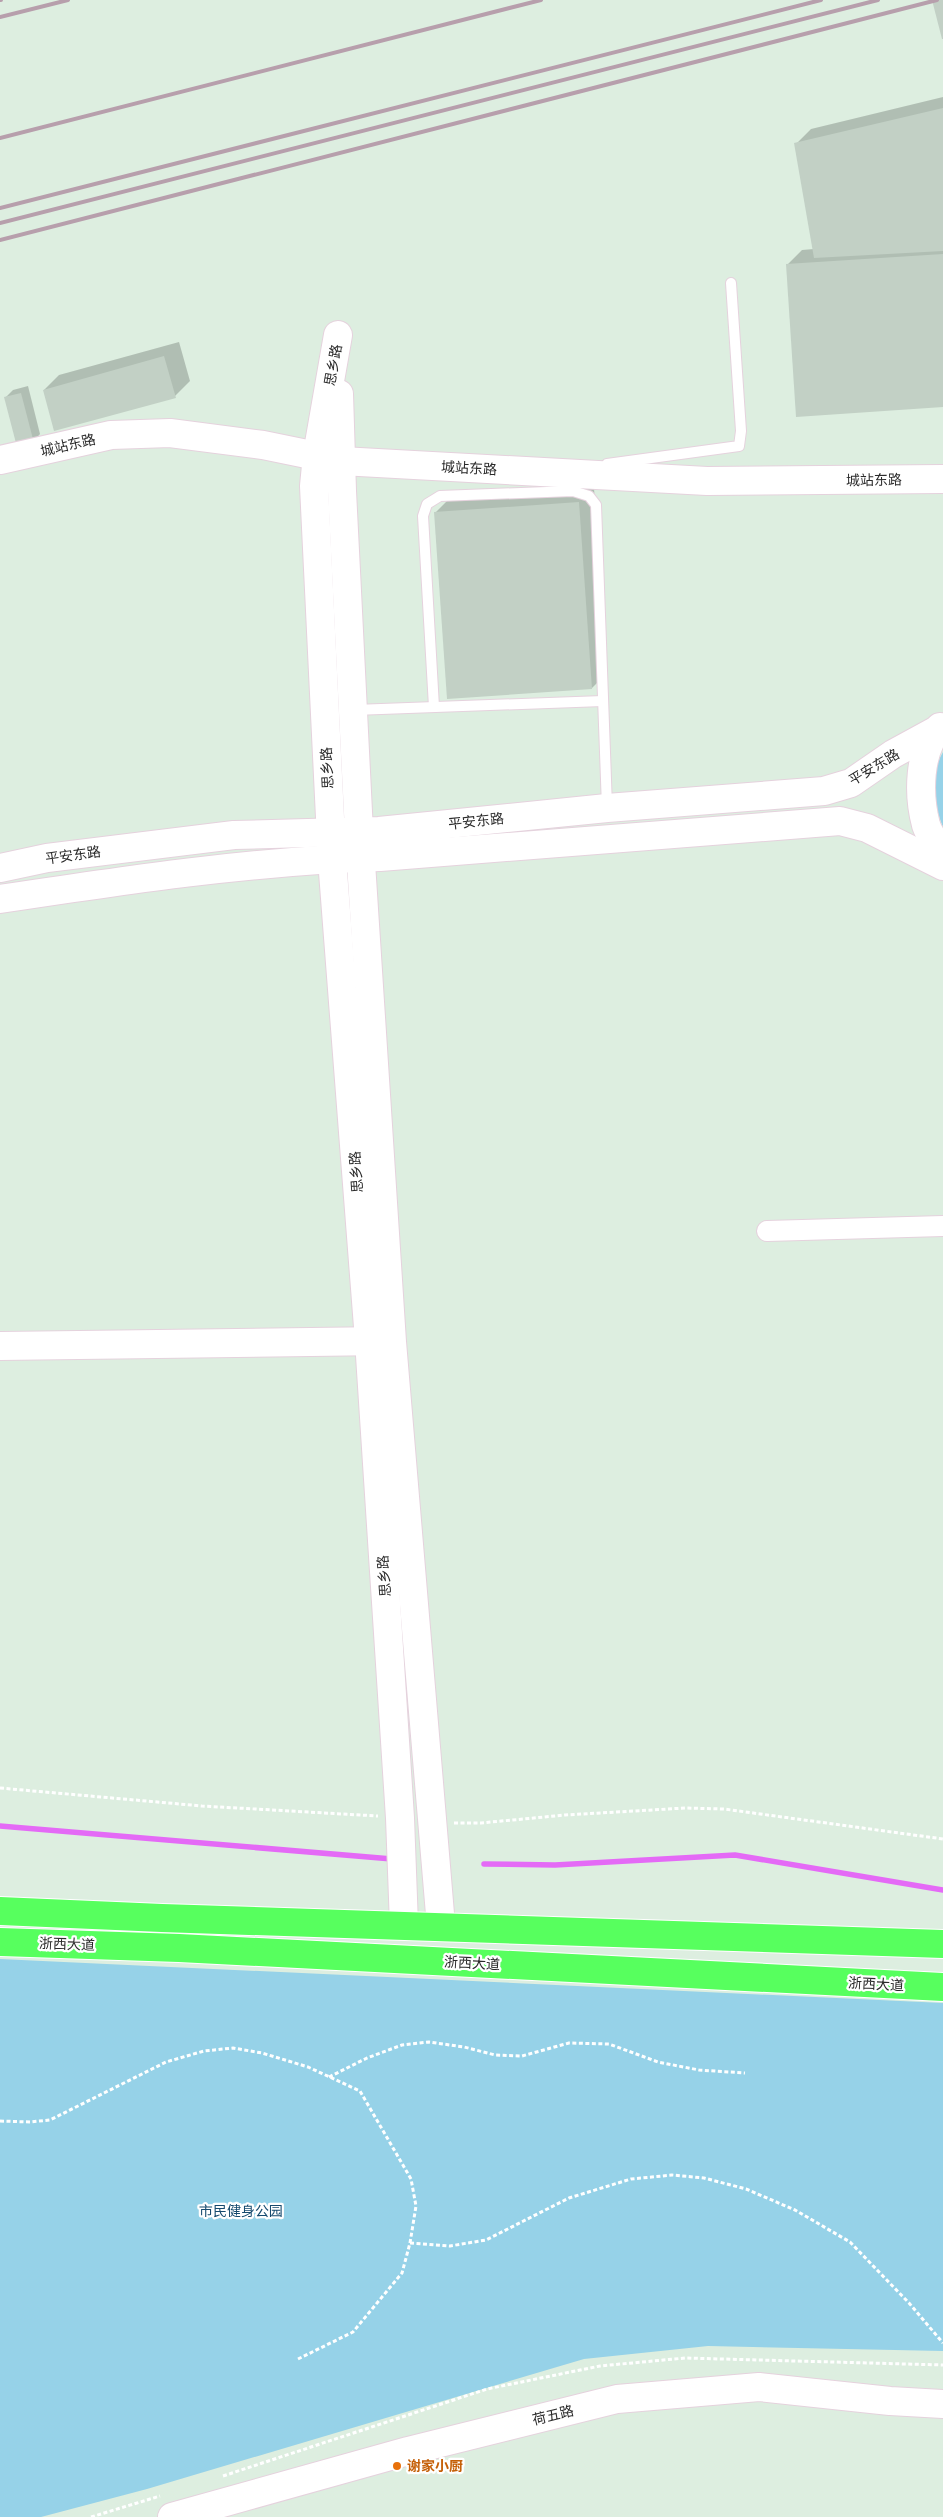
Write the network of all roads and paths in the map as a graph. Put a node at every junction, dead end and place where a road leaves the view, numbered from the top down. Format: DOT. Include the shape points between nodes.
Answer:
graph roads {
  1 [pos="731,283"];
  2 [pos="329,458"];
  3 [pos="0,460"];
  4 [pos="546,472"];
  5 [pos="943,479"];
  6 [pos="603,701"];
  7 [pos="434,707"];
  8 [pos="353,710"];
  9 [pos="940,727"];
  10 [pos="607,808"];
  11 [pos="360,845"];
  12 [pos="332,846"];
  13 [pos="943,856"];
  14 [pos="943,866"];
  15 [pos="0,868"];
  16 [pos="0,899"];
  17 [pos="943,1226"];
  18 [pos="767,1231"];
  19 [pos="380,1341"];
  20 [pos="0,1346"];
  21 [pos="0,1788"];
  22 [pos="400,1818"];
  23 [pos="433,1822"];
  24 [pos="943,1839"];
  25 [pos="0,1911"];
  26 [pos="404,1925"];
  27 [pos="441,1926"];
  28 [pos="0,1942"];
  29 [pos="943,1944"];
  30 [pos="943,1987"];
  31 [pos="745,2073"];
  32 [pos="329,2077"];
  33 [pos="0,2121"];
  34 [pos="410,2243"];
  35 [pos="943,2343"];
  36 [pos="298,2359"];
  37 [pos="890,2401"];
  38 [pos="943,2404"];
  39 [pos="943,2412"];
  40 [pos="172,2517"];
  1 -- 4 [label="lane" via="742,431 740,446"];
  2 -- 3 [label="street, 城站东路" via="170,433 111,435"];
  2 -- 4 [label="street, 城站东路"];
  2 -- 8 [label="street, 思乡路"];
  2 -- 12 [label="street, 思乡路" via="315,496"];
  4 -- 5 [label="street, 城站东路" via="707,481"];
  6 -- 7 [label="lane"];
  6 -- 7 [label="lane" via="596,505 590,496 573,491 440,496 427,504 423,516"];
  6 -- 10 [label="lane"];
  7 -- 8 [label="lane"];
  8 -- 11 [label="street, 思乡路"];
  9 -- 10 [label="street, 平安东路" via="851,783 824,791"];
  9 -- 13 [label="street" via="924,760 920,794 927,827"];
  10 -- 11 [label="street, 平安东路"];
  11 -- 12 [label="street, 平安东路"];
  11 -- 14 [label="street, 平安东路" via="840,821 867,828"];
  11 -- 19 [label="street, 思乡路"];
  12 -- 15 [label="street, 平安东路" via="234,835 47,858"];
  12 -- 16 [label="street, 平安东路" via="305,859"];
  12 -- 19 [label="street, 思乡路"];
  17 -- 18 [label="street"];
  19 -- 20 [label="street"];
  19 -- 22 [label="street, 思乡路"];
  19 -- 23 [label="street, 思乡路"];
  21 -- 22 [label="path" via="202,1806"];
  22 -- 26 [label="street, 思乡路"];
  23 -- 24 [label="path" via="481,1823 685,1808 724,1809"];
  23 -- 27 [label="street, 思乡路"];
  25 -- 26 [label="highway"];
  26 -- 27 [label="highway"];
  27 -- 29 [label="highway"];
  28 -- 30 [label="highway, 浙西大道" via="179,1948"];
  31 -- 32 [label="path" via="699,2070 658,2062 609,2044 569,2043 522,2056 495,2055 429,2042 402,2044"];
  32 -- 33 [label="path" via="262,2053 233,2048 204,2051 166,2062 50,2120"];
  32 -- 34 [label="path" via="360,2092 411,2179 416,2206"];
  34 -- 35 [label="path" via="450,2246 486,2240 569,2198 630,2179 672,2175 704,2178 746,2189 795,2210 850,2242"];
  34 -- 36 [label="path" via="402,2273 353,2332"];
  37 -- 38 [label="street, 荷五路"];
  37 -- 39 [label="street"];
  37 -- 40 [label="street, 荷五路" via="759,2387 617,2399 408,2451"];
}
